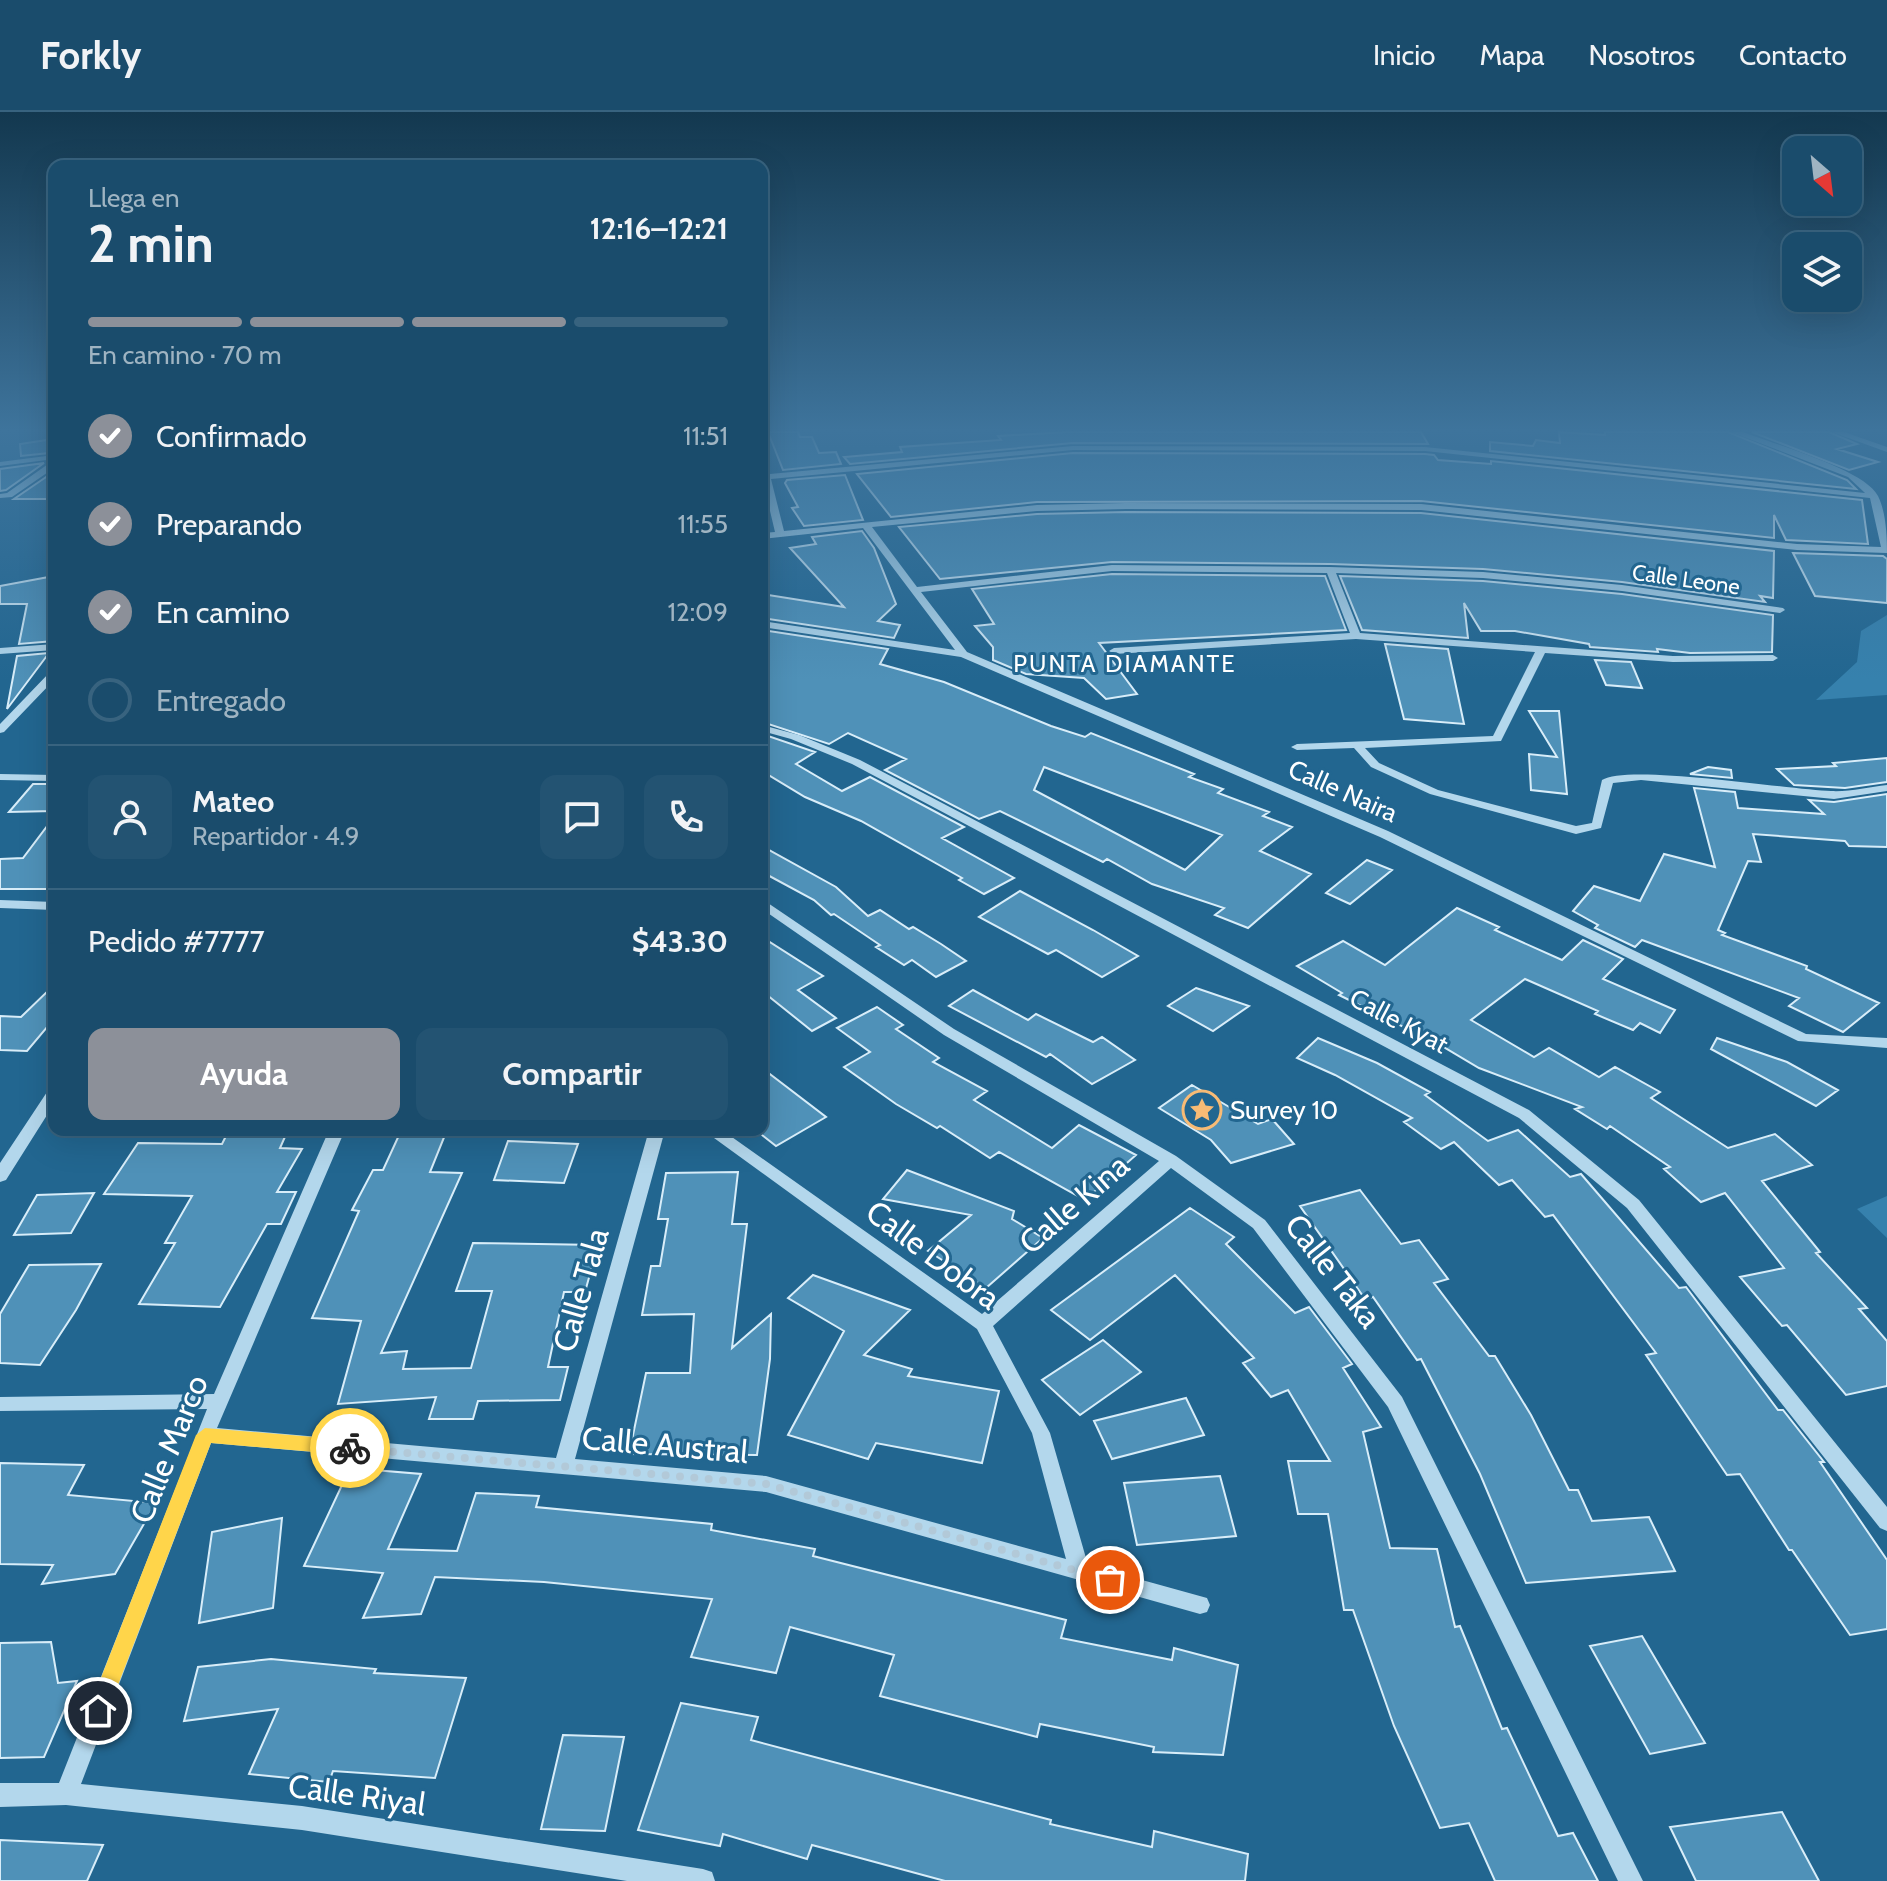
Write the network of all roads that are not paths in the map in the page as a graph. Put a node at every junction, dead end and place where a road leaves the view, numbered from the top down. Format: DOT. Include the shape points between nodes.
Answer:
graph roads {
  1 [pos="776,515"];
  2 [pos="975,515"];
  3 [pos="1492,515"];
  4 [pos="1878,515"];
  5 [pos="866,526"];
  6 [pos="780,534"];
  7 [pos="768,535"];
  8 [pos="1887,550"];
  9 [pos="1330,570"];
  10 [pos="917,590"];
  11 [pos="1780,610"];
  12 [pos="768,625"];
  13 [pos="1356,636"];
  14 [pos="48,647"];
  15 [pos="1541,650"];
  16 [pos="0,651"];
  17 [pos="1114,651"];
  18 [pos="963,654"];
  19 [pos="1773,658"];
  20 [pos="48,680"];
  21 [pos="0,730"];
  22 [pos="768,730"];
  23 [pos="1357,745"];
  24 [pos="1297,747"];
  25 [pos="0,777"];
  26 [pos="48,778"];
  27 [pos="1887,788"];
  28 [pos="0,904"];
  29 [pos="48,906"];
  30 [pos="768,907"];
  31 [pos="1887,1043"];
  32 [pos="48,1101"];
  33 [pos="334,1136"];
  34 [pos="655,1136"];
  35 [pos="719,1136"];
  36 [pos="1170,1160"];
  37 [pos="0,1176"];
  38 [pos="983,1324"];
  39 [pos="220,1401"];
  40 [pos="0,1404"];
  41 [pos="205,1435"];
  42 [pos="563,1466"];
  43 [pos="1887,1522"];
  44 [pos="1080,1572"];
  45 [pos="1200,1605"];
  46 [pos="66,1794"];
  47 [pos="0,1795"];
  48 [pos="703,1881"];
  49 [pos="1631,1881"];
  1 -- 6 [label="street"];
  2 -- 5 [label="street"];
  3 -- 8 [label="street" via="1797,547"];
  4 -- 8 [label="street"];
  5 -- 6 [label="street"];
  5 -- 10 [label="street"];
  6 -- 7 [label="street"];
  9 -- 10 [label="street, Calle Leone" via="1112,568"];
  9 -- 11 [label="street, Calle Leone" via="1483,575"];
  9 -- 13 [label="street"];
  10 -- 18 [label="street"];
  12 -- 18 [label="street, Calle Naira"];
  13 -- 15 [label="street"];
  13 -- 17 [label="street"];
  14 -- 16 [label="street"];
  15 -- 19 [label="street" via="1673,659"];
  15 -- 23 [label="street, Calle Naira" via="1497,739"];
  18 -- 31 [label="street, Calle Naira" via="1384,834 1803,1038"];
  20 -- 21 [label="street"];
  22 -- 43 [label="street, Calle Kyat" via="856,762 1524,1114 1633,1204"];
  23 -- 24 [label="street, Calle Naira"];
  23 -- 27 [label="street, Calle Naira" via="1375,765 1434,792 1576,830 1597,825 1608,780 1641,777 1834,795"];
  25 -- 26 [label="street"];
  28 -- 29 [label="street"];
  30 -- 36 [label="street, Calle Taka" via="949,1032"];
  32 -- 37 [label="street"];
  33 -- 39 [label="street, Calle Marco"];
  34 -- 42 [label="street, Calle Tala"];
  35 -- 38 [label="street, Calle Dobra"];
  36 -- 38 [label="street, Calle Kina"];
  36 -- 49 [label="street, Calle Taka" via="1259,1224 1395,1402"];
  38 -- 44 [label="street, Calle Dobra" via="1041,1433"];
  39 -- 40 [label="street"];
  39 -- 41 [label="street, Calle Marco"];
  41 -- 42 [label="street, Calle Austral"];
  41 -- 46 [label="street, Calle Marco"];
  42 -- 44 [label="street, Calle Austral" via="766,1484"];
  44 -- 45 [label="street, Calle Austral"];
  46 -- 47 [label="street, Calle Riyal"];
  46 -- 48 [label="street, Calle Riyal" via="302,1818"];
}
